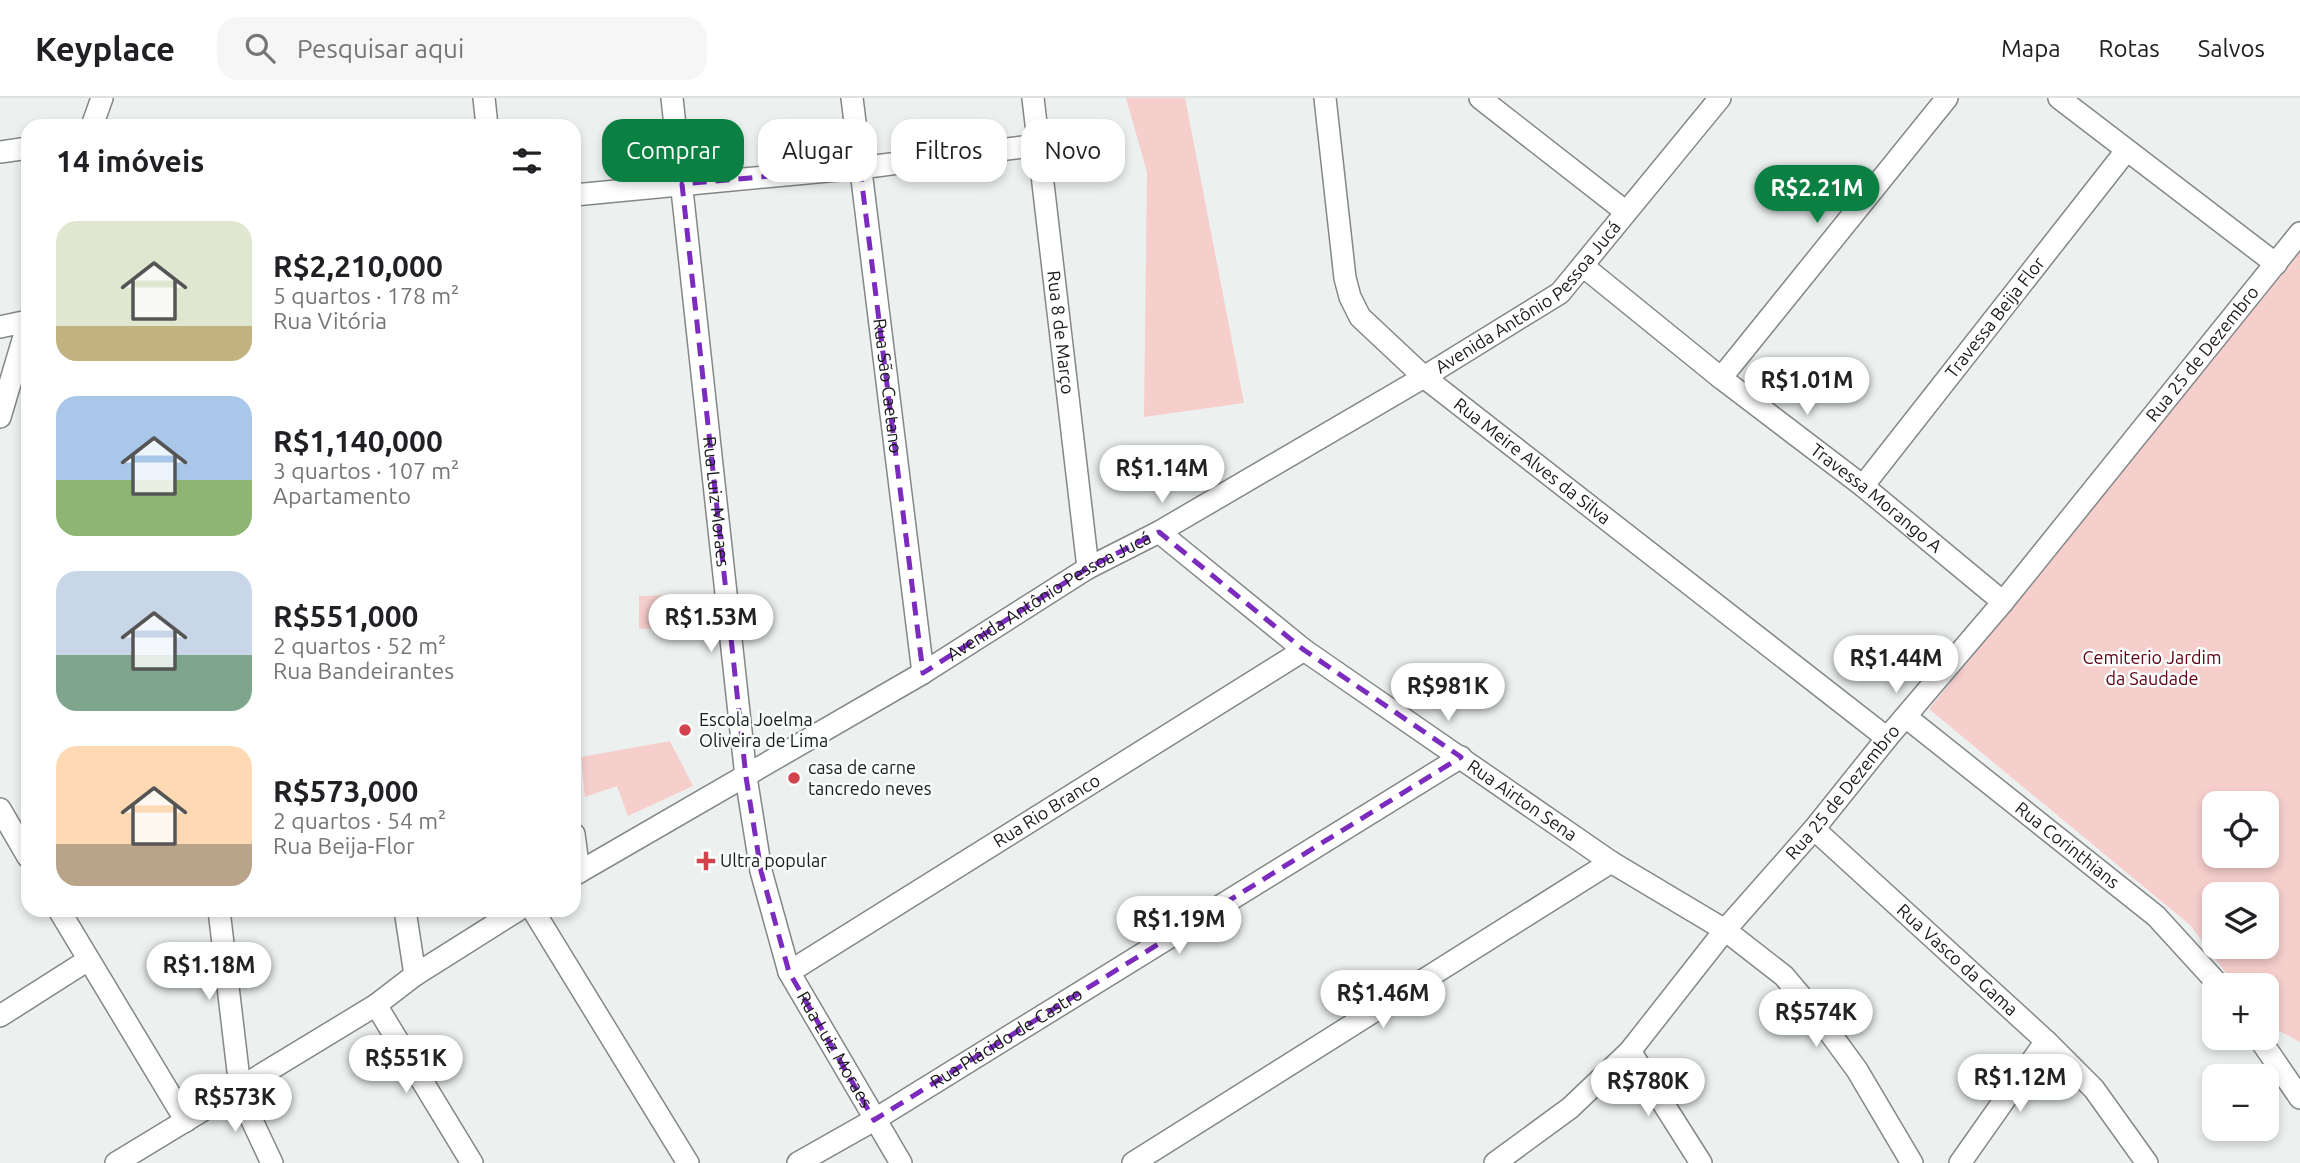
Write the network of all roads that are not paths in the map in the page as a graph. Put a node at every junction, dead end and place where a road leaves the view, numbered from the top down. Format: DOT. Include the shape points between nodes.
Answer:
graph roads {
  1 [pos="102,98"];
  2 [pos="484,98"];
  3 [pos="672,98"];
  4 [pos="852,98"];
  5 [pos="1033,98"];
  6 [pos="1325,98"];
  7 [pos="1480,98"];
  8 [pos="1720,98"];
  9 [pos="1947,98"];
  10 [pos="2059,98"];
  11 [pos="94,119"];
  12 [pos="486,119"];
  13 [pos="854,119"];
  14 [pos="1036,119"];
  15 [pos="1021,147"];
  16 [pos="21,149"];
  17 [pos="2126,151"];
  18 [pos="0,152"];
  19 [pos="877,166"];
  20 [pos="758,177"];
  21 [pos="862,182"];
  22 [pos="1043,182"];
  23 [pos="682,184"];
  24 [pos="581,194"];
  25 [pos="1626,212"];
  26 [pos="2300,233"];
  27 [pos="2276,264"];
  28 [pos="1583,266"];
  29 [pos="21,323"];
  30 [pos="0,327"];
  31 [pos="21,346"];
  32 [pos="1424,377"];
  33 [pos="1721,378"];
  34 [pos="0,417"];
  35 [pos="1863,486"];
  36 [pos="1159,532"];
  37 [pos="1088,568"];
  38 [pos="2003,602"];
  39 [pos="1304,650"];
  40 [pos="923,673"];
  41 [pos="1906,717"];
  42 [pos="1887,738"];
  43 [pos="1461,757"];
  44 [pos="746,777"];
  45 [pos="0,809"];
  46 [pos="1814,829"];
  47 [pos="21,845"];
  48 [pos="1611,862"];
  49 [pos="581,871"];
  50 [pos="63,917"];
  51 [pos="220,917"];
  52 [pos="406,917"];
  53 [pos="506,917"];
  54 [pos="537,917"];
  55 [pos="1725,930"];
  56 [pos="88,960"];
  57 [pos="789,972"];
  58 [pos="2208,973"];
  59 [pos="415,975"];
  60 [pos="376,1005"];
  61 [pos="0,1016"];
  62 [pos="2046,1041"];
  63 [pos="2267,1050"];
  64 [pos="1630,1051"];
  65 [pos="240,1088"];
  66 [pos="2300,1098"];
  67 [pos="874,1120"];
  68 [pos="186,1121"];
  69 [pos="1500,1162"];
  70 [pos="116,1163"];
  71 [pos="272,1163"];
  72 [pos="472,1163"];
  73 [pos="688,1163"];
  74 [pos="798,1163"];
  75 [pos="901,1163"];
  76 [pos="1133,1163"];
  77 [pos="1701,1163"];
  78 [pos="1912,1163"];
  79 [pos="1960,1163"];
  80 [pos="2147,1163"];
  1 -- 11 [label="street"];
  2 -- 12 [label="street"];
  3 -- 23 [label="street, Rua Luiz Moraes"];
  4 -- 13 [label="street, Rua São Caetano"];
  5 -- 14 [label="street, Rua 8 de Março"];
  6 -- 32 [label="street, Rua Meire Alves da Silva" via="1350,297 1360,317"];
  7 -- 25 [label="street"];
  8 -- 25 [label="street, Avenida Antônio Pessoa Jucá"];
  9 -- 33 [label="street"];
  10 -- 17 [label="street"];
  15 -- 19 [label="street"];
  16 -- 18 [label="street"];
  17 -- 27 [label="street"];
  17 -- 35 [label="street, Travessa Beija Flor"];
  20 -- 23 [label="street"];
  21 -- 40 [label="street, Rua São Caetano"];
  22 -- 37 [label="street, Rua 8 de Março"];
  23 -- 24 [label="street"];
  23 -- 44 [label="street, Rua Luiz Moraes"];
  25 -- 28 [label="street, Avenida Antônio Pessoa Jucá"];
  26 -- 27 [label="street, Rua 25 de Dezembro"];
  27 -- 38 [label="street, Rua 25 de Dezembro"];
  28 -- 32 [label="street, Avenida Antônio Pessoa Jucá" via="1560,293"];
  28 -- 33 [label="street, Travessa Morango A"];
  29 -- 30 [label="street"];
  31 -- 34 [label="street"];
  32 -- 36 [label="street, Avenida Antônio Pessoa Jucá"];
  32 -- 42 [label="street, Rua Meire Alves da Silva"];
  33 -- 35 [label="street, Travessa Morango A"];
  35 -- 38 [label="street, Travessa Morango A"];
  36 -- 37 [label="street, Avenida Antônio Pessoa Jucá"];
  36 -- 39 [label="street, Rua Airton Sena"];
  37 -- 40 [label="street, Avenida Antônio Pessoa Jucá"];
  38 -- 41 [label="street, Rua 25 de Dezembro"];
  39 -- 43 [label="street, Rua Airton Sena"];
  39 -- 57 [label="street, Rua Rio Branco"];
  40 -- 44 [label="street, Avenida Antônio Pessoa Jucá"];
  41 -- 42 [label="street, Rua 25 de Dezembro"];
  41 -- 58 [label="street, Rua Corinthians" via="2156,916"];
  42 -- 46 [label="street, Rua 25 de Dezembro"];
  43 -- 48 [label="street, Rua Airton Sena"];
  43 -- 67 [label="street, Rua Plácido de Castro"];
  44 -- 49 [label="street, Avenida Antônio Pessoa Jucá"];
  44 -- 57 [label="street, Rua Luiz Moraes" via="761,871"];
  45 -- 47 [label="street"];
  46 -- 55 [label="street, Rua 25 de Dezembro"];
  46 -- 62 [label="street, Rua Vasco da Gama"];
  48 -- 55 [label="street, Rua Airton Sena"];
  48 -- 76 [label="street"];
  50 -- 56 [label="street"];
  51 -- 65 [label="street"];
  52 -- 59 [label="street"];
  53 -- 59 [label="street"];
  54 -- 73 [label="street"];
  55 -- 64 [label="street, Rua 25 de Dezembro"];
  55 -- 78 [label="street, Rua Airton Sena" via="1784,976 1816,1014 1857,1070"];
  56 -- 61 [label="street"];
  56 -- 68 [label="street"];
  57 -- 67 [label="street, Rua Luiz Moraes"];
  59 -- 60 [label="street"];
  60 -- 65 [label="street"];
  60 -- 72 [label="street"];
  62 -- 79 [label="street"];
  62 -- 80 [label="street, Rua Vasco da Gama" via="2094,1089"];
  63 -- 66 [label="street"];
  64 -- 69 [label="street, Rua 25 de Dezembro" via="1570,1108"];
  64 -- 77 [label="street"];
  65 -- 68 [label="street"];
  65 -- 71 [label="street"];
  67 -- 74 [label="street, Rua Plácido de Castro"];
  67 -- 75 [label="street, Rua Luiz Moraes"];
  68 -- 70 [label="street"];
}
